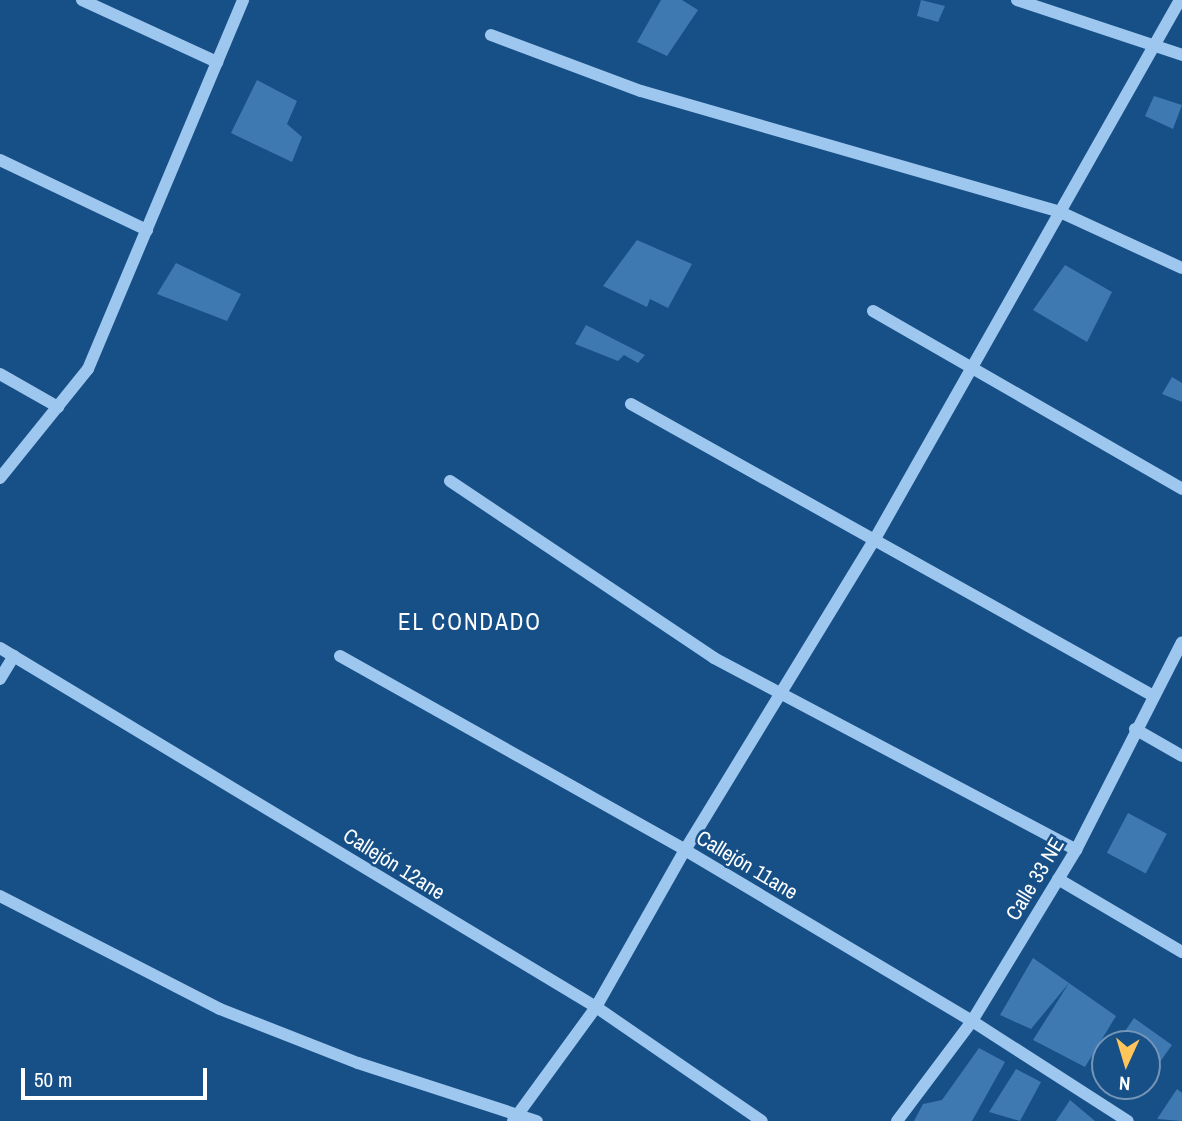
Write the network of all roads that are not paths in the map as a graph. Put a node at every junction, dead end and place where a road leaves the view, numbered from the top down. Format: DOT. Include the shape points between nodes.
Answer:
graph roads {
  1 [pos="82,0"];
  2 [pos="243,0"];
  3 [pos="1017,0"];
  4 [pos="1180,0"];
  5 [pos="491,35"];
  6 [pos="1154,45"];
  7 [pos="1182,55"];
  8 [pos="217,62"];
  9 [pos="0,160"];
  10 [pos="1058,211"];
  11 [pos="147,230"];
  12 [pos="1182,268"];
  13 [pos="873,311"];
  14 [pos="971,370"];
  15 [pos="0,374"];
  16 [pos="631,404"];
  17 [pos="58,407"];
  18 [pos="0,478"];
  19 [pos="450,481"];
  20 [pos="1182,489"];
  21 [pos="876,537"];
  22 [pos="1182,642"];
  23 [pos="0,648"];
  24 [pos="14,656"];
  25 [pos="340,656"];
  26 [pos="0,679"];
  27 [pos="778,695"];
  28 [pos="1152,695"];
  29 [pos="1135,729"];
  30 [pos="1182,756"];
  31 [pos="685,850"];
  32 [pos="1076,850"];
  33 [pos="1058,879"];
  34 [pos="0,896"];
  35 [pos="1182,952"];
  36 [pos="596,1007"];
  37 [pos="972,1021"];
  38 [pos="514,1118"];
  39 [pos="537,1121"];
  40 [pos="762,1121"];
  41 [pos="897,1121"];
  42 [pos="1128,1121"];
  1 -- 8 [label="street"];
  2 -- 8 [label="street"];
  3 -- 6 [label="street"];
  4 -- 6 [label="street"];
  5 -- 10 [label="street" via="641,91"];
  6 -- 7 [label="street"];
  6 -- 10 [label="street"];
  8 -- 11 [label="street"];
  9 -- 11 [label="street"];
  10 -- 12 [label="street"];
  10 -- 14 [label="street"];
  11 -- 17 [label="street" via="88,369"];
  13 -- 14 [label="street"];
  14 -- 20 [label="street"];
  14 -- 21 [label="street"];
  15 -- 17 [label="street"];
  16 -- 21 [label="street"];
  17 -- 18 [label="street"];
  19 -- 27 [label="street" via="714,658"];
  21 -- 27 [label="street"];
  21 -- 28 [label="street"];
  22 -- 28 [label="street, Calle 33 NE"];
  23 -- 24 [label="street, Callejón 12ane"];
  24 -- 26 [label="street"];
  24 -- 36 [label="street, Callejón 12ane"];
  25 -- 31 [label="street, Callejón 11ane"];
  27 -- 31 [label="street"];
  27 -- 32 [label="street"];
  28 -- 29 [label="street, Calle 33 NE"];
  29 -- 30 [label="street"];
  29 -- 32 [label="street, Calle 33 NE"];
  31 -- 36 [label="street"];
  31 -- 37 [label="street, Callejón 11ane"];
  32 -- 33 [label="street, Calle 33 NE"];
  33 -- 35 [label="street"];
  33 -- 37 [label="street, Calle 33 NE"];
  34 -- 38 [label="street" via="220,1009"];
  36 -- 38 [label="street"];
  36 -- 40 [label="street, Callejón 12ane"];
  37 -- 41 [label="street, Calle 33 NE"];
  37 -- 42 [label="street, Callejón 11ane"];
  38 -- 39 [label="street"];
}
